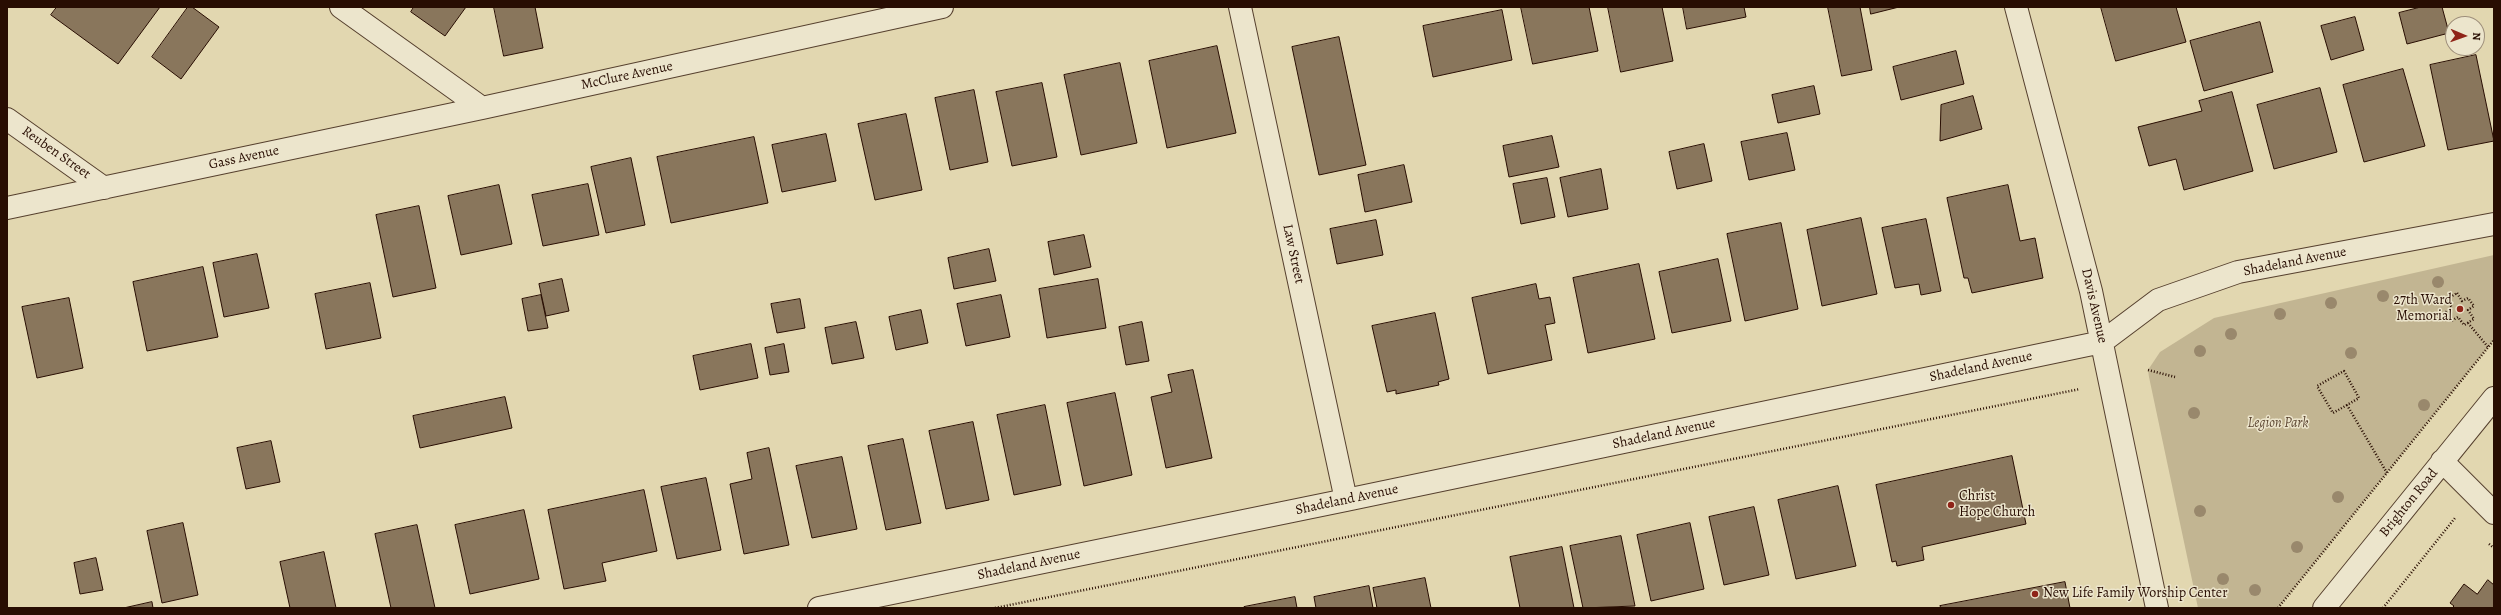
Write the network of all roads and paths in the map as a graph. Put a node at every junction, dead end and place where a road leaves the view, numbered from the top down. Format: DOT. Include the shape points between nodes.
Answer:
graph roads {
  1 [pos="341,7"];
  2 [pos="942,7"];
  3 [pos="1240,7"];
  4 [pos="2016,7"];
  5 [pos="482,108"];
  6 [pos="7,119"];
  7 [pos="104,188"];
  8 [pos="7,208"];
  9 [pos="2494,224"];
  10 [pos="2468,323"];
  11 [pos="2494,340"];
  12 [pos="2102,342"];
  13 [pos="2488,347"];
  14 [pos="2148,370"];
  15 [pos="2176,377"];
  16 [pos="2085,388"];
  17 [pos="2494,398"];
  18 [pos="2347,405"];
  19 [pos="2442,461"];
  20 [pos="2387,473"];
  21 [pos="1346,500"];
  22 [pos="2494,513"];
  23 [pos="2462,521"];
  24 [pos="2483,539"];
  25 [pos="2494,548"];
  26 [pos="819,608"];
  27 [pos="995,608"];
  28 [pos="2157,608"];
  29 [pos="2278,608"];
  30 [pos="2324,608"];
  31 [pos="2383,608"];
  1 -- 5 [label="street"];
  2 -- 5 [label="street, McClure Avenue"];
  3 -- 21 [label="street, Law Street"];
  4 -- 12 [label="street, Davis Avenue"];
  5 -- 7 [label="street, Gass Avenue"];
  6 -- 7 [label="street, Reuben Street"];
  7 -- 8 [label="street, Gass Avenue"];
  9 -- 12 [label="street, Shadeland Avenue" via="2238,272 2158,300"];
  10 -- 10 [label="path" via="2474,319 2468,310 2474,306 2468,298 2462,301 2457,293 2447,299 2452,308 2446,312 2451,321 2458,317 2464,325"];
  10 -- 13 [label="path"];
  11 -- 13 [label="path"];
  12 -- 21 [label="street, Shadeland Avenue"];
  12 -- 28 [label="street, Davis Avenue"];
  13 -- 20 [label="path"];
  14 -- 15 [label="path"];
  16 -- 27 [label="path"];
  17 -- 19 [label="street, Brighton Road"];
  18 -- 18 [label="path" via="2359,398 2344,371 2317,386 2334,413"];
  18 -- 20 [label="path"];
  19 -- 22 [label="street"];
  19 -- 30 [label="street, Brighton Road"];
  20 -- 29 [label="path"];
  21 -- 26 [label="street, Shadeland Avenue"];
  23 -- 31 [label="path" via="2456,516"];
  24 -- 25 [label="path"];
}
